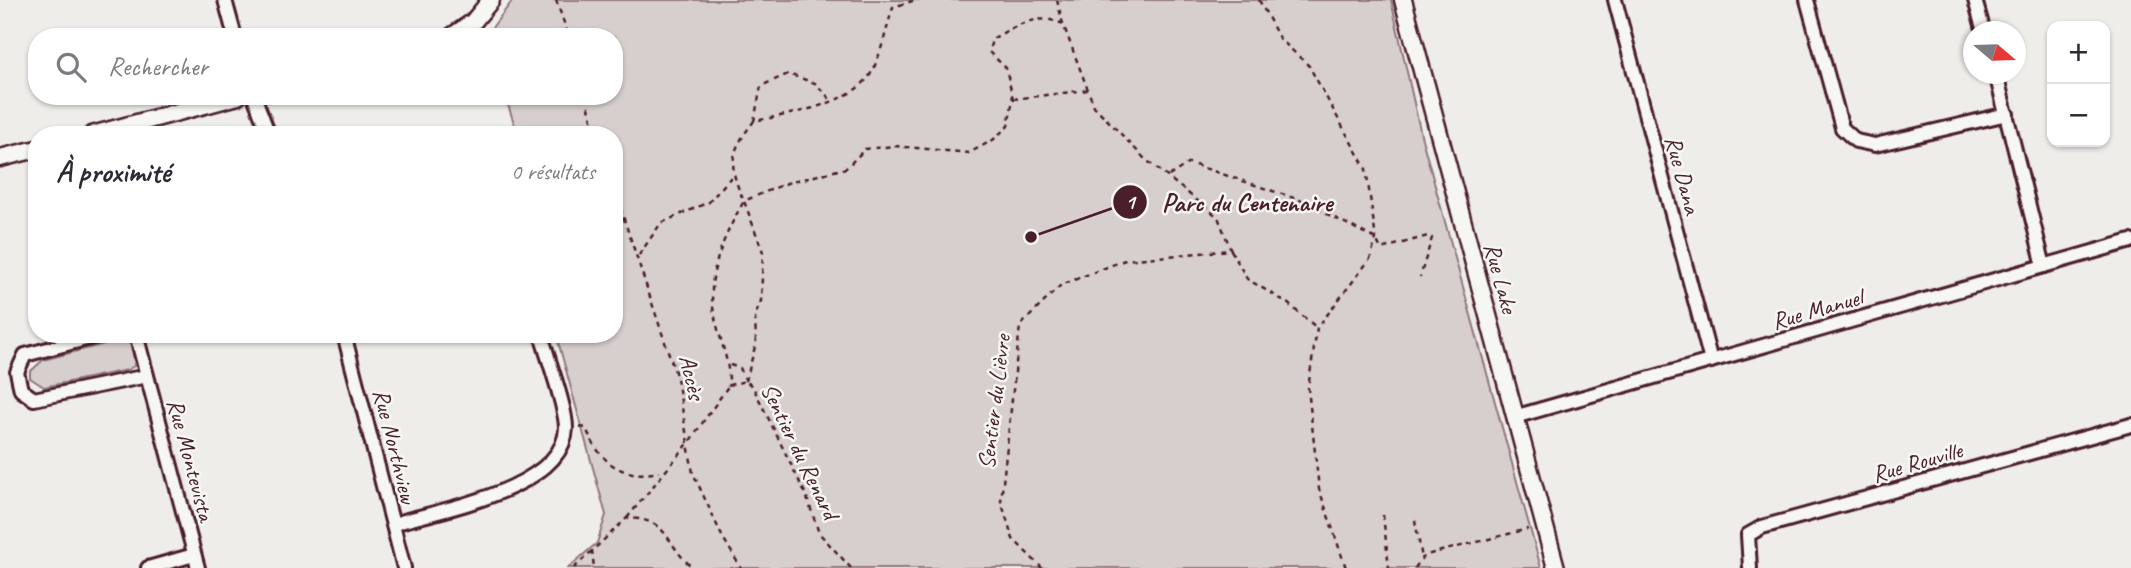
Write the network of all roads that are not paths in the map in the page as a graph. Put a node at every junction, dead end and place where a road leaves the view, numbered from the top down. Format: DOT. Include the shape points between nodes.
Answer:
graph roads {
  1 [pos="225,0"];
  2 [pos="491,0"];
  3 [pos="1403,0"];
  4 [pos="1615,0"];
  5 [pos="1808,0"];
  6 [pos="1975,0"];
  7 [pos="1981,21"];
  8 [pos="233,28"];
  9 [pos="464,28"];
  10 [pos="1999,84"];
  11 [pos="204,105"];
  12 [pos="257,105"];
  13 [pos="2007,114"];
  14 [pos="126,126"];
  15 [pos="265,126"];
  16 [pos="28,151"];
  17 [pos="0,158"];
  18 [pos="2131,241"];
  19 [pos="2044,266"];
  20 [pos="71,343"];
  21 [pos="138,343"];
  22 [pos="346,343"];
  23 [pos="543,343"];
  24 [pos="1711,361"];
  25 [pos="147,376"];
  26 [pos="1514,417"];
  27 [pos="2131,425"];
  28 [pos="393,524"];
  29 [pos="194,555"];
  30 [pos="148,568"];
  31 [pos="198,568"];
  32 [pos="404,568"];
  33 [pos="1556,568"];
  34 [pos="1750,568"];
  1 -- 8 [label="street"];
  2 -- 9 [label="street"];
  3 -- 26 [label="street, Rue Lake"];
  4 -- 24 [label="street, Rue Dana"];
  5 -- 13 [label="street" via="1842,128 1856,141 1875,145"];
  6 -- 7 [label="street"];
  10 -- 13 [label="street"];
  11 -- 14 [label="street"];
  12 -- 15 [label="street"];
  13 -- 19 [label="street"];
  16 -- 17 [label="street"];
  18 -- 19 [label="street, Rue Manuel"];
  19 -- 24 [label="street, Rue Manuel"];
  20 -- 25 [label="street, Rue Montevista" via="25,355 17,372 21,390 34,399"];
  21 -- 25 [label="street, Rue Montevista"];
  22 -- 28 [label="street, Rue Northview"];
  23 -- 28 [label="street" via="566,426 562,446 544,469 494,495"];
  24 -- 26 [label="street, Rue Manuel"];
  25 -- 29 [label="street, Rue Montevista"];
  26 -- 33 [label="street, Rue Lake"];
  27 -- 34 [label="street, Rue Rouville" via="1762,527 1748,535"];
  28 -- 32 [label="street, Rue Northview"];
  29 -- 30 [label="street, Rue Montevista"];
  29 -- 31 [label="street, Rue Montevista"];
}
